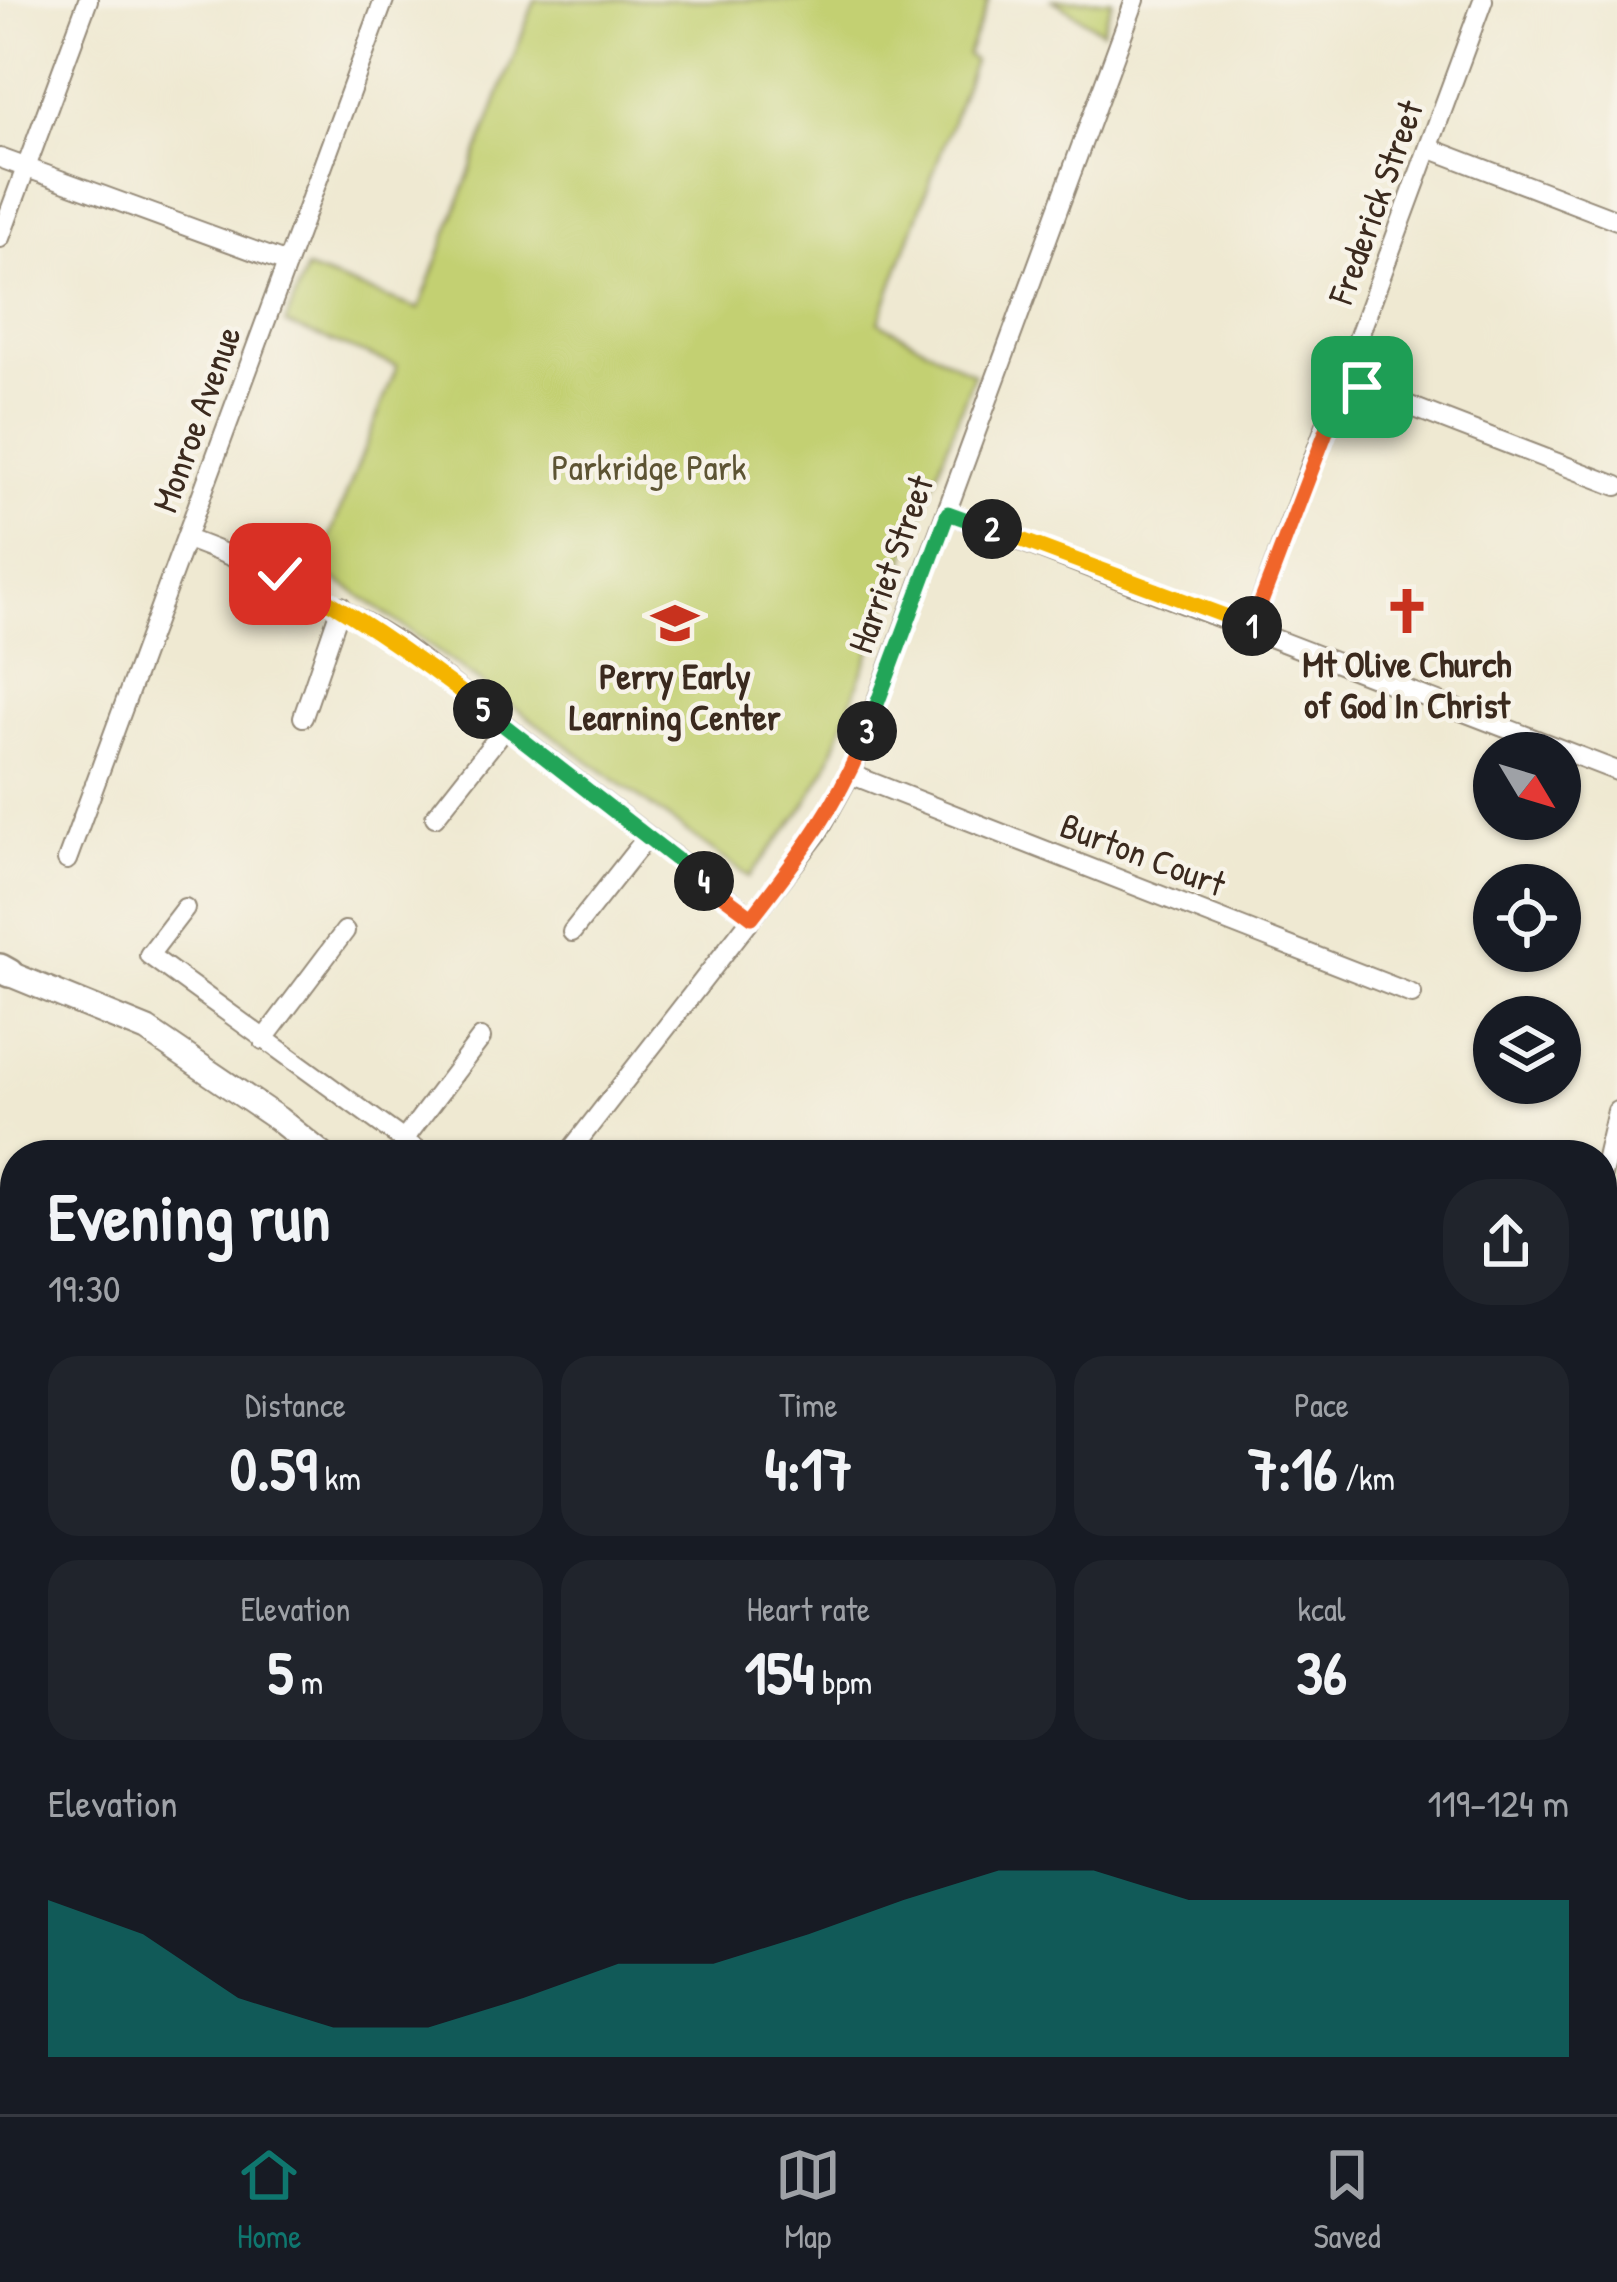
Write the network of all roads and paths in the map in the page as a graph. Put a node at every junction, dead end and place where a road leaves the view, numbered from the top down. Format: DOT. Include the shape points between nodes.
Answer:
graph roads {
  1 [pos="88,0"];
  2 [pos="385,0"];
  3 [pos="1135,0"];
  4 [pos="1484,0"];
  5 [pos="1429,148"];
  6 [pos="0,158"];
  7 [pos="26,168"];
  8 [pos="1617,220"];
  9 [pos="0,238"];
  10 [pos="287,263"];
  11 [pos="1345,382"];
  12 [pos="1617,485"];
  13 [pos="948,513"];
  14 [pos="187,539"];
  15 [pos="341,606"];
  16 [pos="1251,628"];
  17 [pos="303,717"];
  18 [pos="506,727"];
  19 [pos="1617,771"];
  20 [pos="850,774"];
  21 [pos="436,818"];
  22 [pos="647,837"];
  23 [pos="68,860"];
  24 [pos="185,908"];
  25 [pos="752,917"];
  26 [pos="346,931"];
  27 [pos="572,932"];
  28 [pos="3,970"];
  29 [pos="1412,994"];
  30 [pos="481,1038"];
  31 [pos="263,1040"];
  32 [pos="304,1140"];
  33 [pos="400,1140"];
  34 [pos="404,1140"];
  35 [pos="579,1140"];
  1 -- 7 [label="street"];
  2 -- 10 [label="street, Monroe Avenue"];
  3 -- 13 [label="street, Harriet Street"];
  4 -- 5 [label="street, Frederick Street"];
  5 -- 8 [label="street"];
  5 -- 11 [label="street, Frederick Street"];
  6 -- 7 [label="street"];
  7 -- 9 [label="street"];
  7 -- 10 [label="street"];
  10 -- 14 [label="street, Monroe Avenue"];
  11 -- 12 [label="street"];
  11 -- 16 [label="street, Frederick Street"];
  13 -- 16 [label="street"];
  13 -- 20 [label="street, Harriet Street"];
  14 -- 15 [label="street"];
  14 -- 23 [label="street, Monroe Avenue"];
  15 -- 17 [label="street"];
  15 -- 18 [label="street"];
  16 -- 19 [label="street"];
  18 -- 21 [label="street"];
  18 -- 22 [label="street"];
  20 -- 25 [label="street, Harriet Street" via="817,834"];
  20 -- 29 [label="street, Burton Court"];
  22 -- 25 [label="street"];
  22 -- 27 [label="street"];
  24 -- 31 [label="street" via="149,955"];
  25 -- 35 [label="street, Harriet Street"];
  26 -- 31 [label="street"];
  28 -- 32 [label="main road" via="147,1030"];
  30 -- 34 [label="street"];
  31 -- 33 [label="street"];
}
